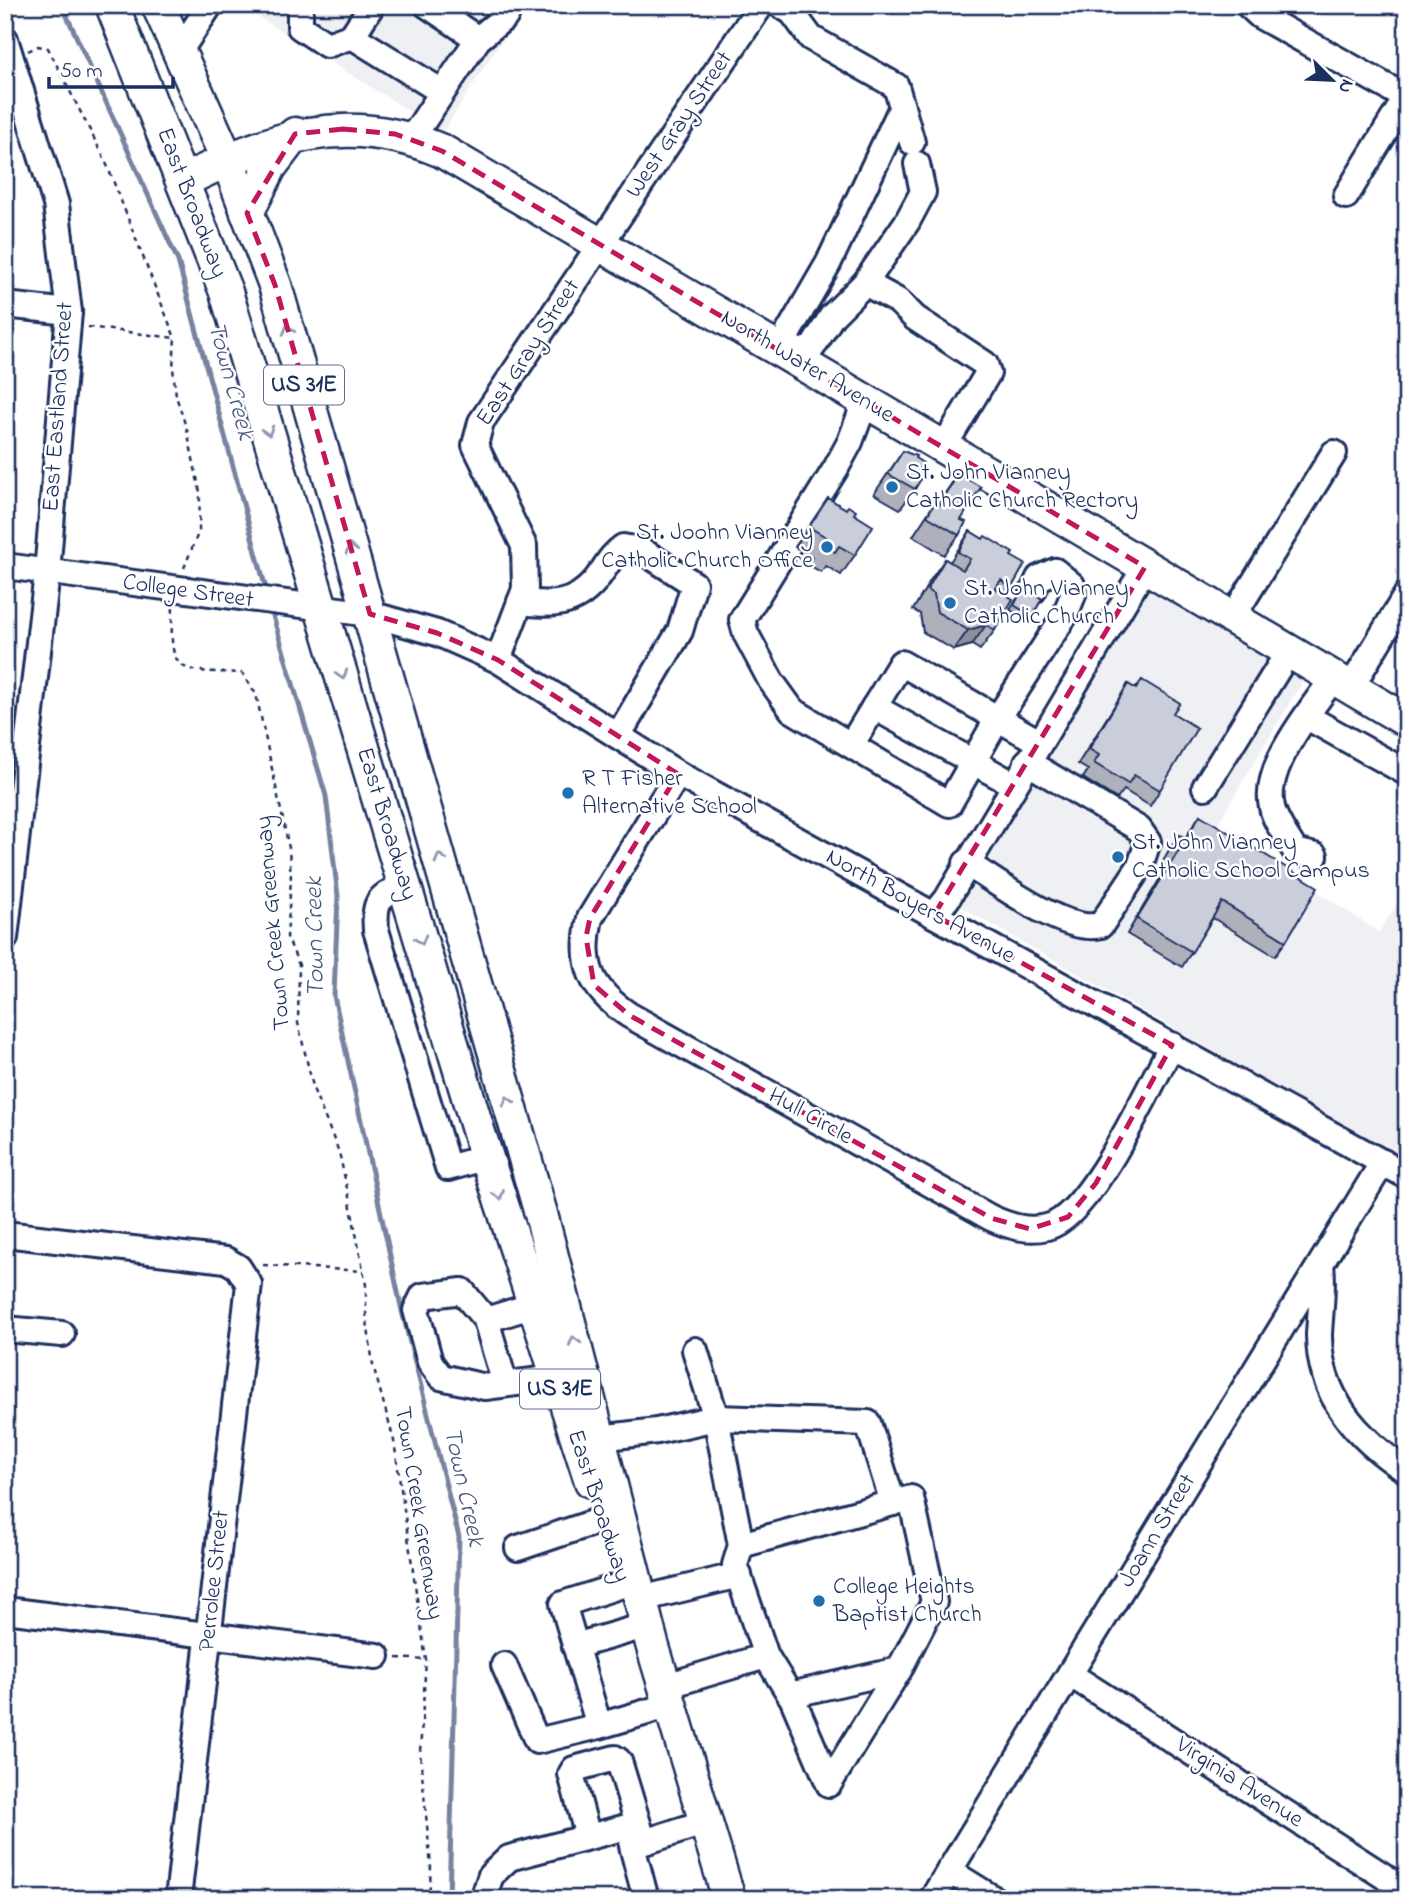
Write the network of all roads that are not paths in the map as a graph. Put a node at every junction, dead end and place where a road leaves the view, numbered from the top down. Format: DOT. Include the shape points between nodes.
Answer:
graph roads {
  1 [pos="112,5"];
  2 [pos="210,5"];
  3 [pos="300,5"];
  4 [pos="372,5"];
  5 [pos="427,5"];
  6 [pos="512,5"];
  7 [pos="761,5"];
  8 [pos="1248,5"];
  9 [pos="790,7"];
  10 [pos="161,13"];
  11 [pos="352,36"];
  12 [pos="478,39"];
  13 [pos="178,52"];
  14 [pos="9,54"];
  15 [pos="442,92"];
  16 [pos="1406,98"];
  17 [pos="902,107"];
  18 [pos="212,124"];
  19 [pos="295,134"];
  20 [pos="412,138"];
  21 [pos="227,159"];
  22 [pos="183,181"];
  23 [pos="1346,195"];
  24 [pos="247,213"];
  25 [pos="599,245"];
  26 [pos="865,283"];
  27 [pos="5,305"];
  28 [pos="69,312"];
  29 [pos="786,356"];
  30 [pos="864,402"];
  31 [pos="943,448"];
  32 [pos="1334,453"];
  33 [pos="5,566"];
  34 [pos="1145,567"];
  35 [pos="47,573"];
  36 [pos="1033,591"];
  37 [pos="1407,594"];
  38 [pos="520,602"];
  39 [pos="322,610"];
  40 [pos="370,614"];
  41 [pos="1232,618"];
  42 [pos="437,633"];
  43 [pos="1289,651"];
  44 [pos="498,660"];
  45 [pos="1343,682"];
  46 [pos="874,707"];
  47 [pos="1307,717"];
  48 [pos="998,718"];
  49 [pos="1407,721"];
  50 [pos="618,736"];
  51 [pos="851,745"];
  52 [pos="1033,752"];
  53 [pos="973,762"];
  54 [pos="1407,773"];
  55 [pos="678,774"];
  56 [pos="1013,784"];
  57 [pos="1205,787"];
  58 [pos="1315,856"];
  59 [pos="966,863"];
  60 [pos="405,886"];
  61 [pos="934,915"];
  62 [pos="5,938"];
  63 [pos="450,1037"];
  64 [pos="1172,1045"];
  65 [pos="411,1047"];
  66 [pos="487,1157"];
  67 [pos="1383,1162"];
  68 [pos="1407,1176"];
  69 [pos="5,1234"];
  70 [pos="1321,1264"];
  71 [pos="548,1300"];
  72 [pos="486,1320"];
  73 [pos="5,1329"];
  74 [pos="62,1334"];
  75 [pos="695,1350"];
  76 [pos="556,1378"];
  77 [pos="506,1384"];
  78 [pos="716,1418"];
  79 [pos="600,1438"];
  80 [pos="1407,1471"];
  81 [pos="893,1503"];
  82 [pos="604,1519"];
  83 [pos="741,1545"];
  84 [pos="518,1548"];
  85 [pos="739,1574"];
  86 [pos="5,1610"];
  87 [pos="637,1611"];
  88 [pos="209,1637"];
  89 [pos="575,1646"];
  90 [pos="377,1656"];
  91 [pos="766,1656"];
  92 [pos="504,1665"];
  93 [pos="898,1670"];
  94 [pos="1071,1675"];
  95 [pos="669,1695"];
  96 [pos="791,1695"];
  97 [pos="599,1726"];
  98 [pos="706,1822"];
  99 [pos="641,1832"];
  100 [pos="588,1837"];
  101 [pos="949,1871"];
  102 [pos="1407,1891"];
  103 [pos="178,1899"];
  104 [pos="483,1899"];
  105 [pos="646,1899"];
  106 [pos="729,1899"];
  107 [pos="932,1899"];
  108 [pos="994,1899"];
  1 -- 22 [label="main road, East Broadway / US 31E"];
  2 -- 13 [label="street"];
  3 -- 11 [label="street" via="300,27 327,45"];
  4 -- 11 [label="street"];
  5 -- 12 [label="street"];
  6 -- 12 [label="street" via="505,17"];
  7 -- 25 [label="street, West Gray Street"];
  8 -- 16 [label="street"];
  9 -- 17 [label="street" via="811,38 896,86"];
  10 -- 13 [label="main road, East Broadway / US 31E"];
  11 -- 15 [label="street"];
  12 -- 15 [label="street"];
  13 -- 18 [label="main road, East Broadway / US 31E"];
  14 -- 28 [label="street, East Eastland Street" via="56,204"];
  15 -- 20 [label="street"];
  16 -- 23 [label="street"];
  17 -- 26 [label="street" via="923,192"];
  17 -- 29 [label="street" via="834,253 788,333"];
  18 -- 19 [label="main road"];
  18 -- 21 [label="main road, East Broadway / US 31E"];
  19 -- 20 [label="main road, North Water Avenue" via="344,130"];
  19 -- 21 [label="main road, North Water Avenue"];
  19 -- 24 [label="main road" via="269,168"];
  20 -- 25 [label="main road, North Water Avenue" via="442,151"];
  21 -- 22 [label="main road, North Water Avenue"];
  21 -- 24 [label="main road, East Broadway / US 31E"];
  22 -- 39 [label="main road, East Broadway / US 31E, one-way" via="226,292"];
  40 -- 24 [label="main road, East Broadway / US 31E, one-way" via="275,285"];
  25 -- 29 [label="main road, North Water Avenue"];
  25 -- 38 [label="street, East Gray Street" via="481,422 475,445 524,546 526,589"];
  26 -- 29 [label="street" via="832,316 812,348"];
  26 -- 31 [label="street" via="898,301 915,318 985,364 988,373"];
  27 -- 28 [label="street"];
  28 -- 35 [label="street, East Eastland Street"];
  29 -- 30 [label="main road, North Water Avenue"];
  30 -- 31 [label="main road, North Water Avenue"];
  30 -- 51 [label="street" via="836,468 742,620 771,681 792,710"];
  31 -- 34 [label="main road, North Water Avenue"];
  32 -- 41 [label="street"];
  33 -- 35 [label="street, College Street"];
  34 -- 41 [label="main road, North Water Avenue"];
  34 -- 52 [label="street"];
  35 -- 39 [label="street, College Street"];
  35 -- 62 [label="street, East Eastland Street"];
  36 -- 48 [label="street" via="1039,578 1055,571 1072,585 1073,595 1065,615"];
  37 -- 45 [label="street"];
  38 -- 44 [label="street, East Gray Street"];
  38 -- 50 [label="street" via="555,606 571,599 594,582 622,547 641,550 694,584 680,631"];
  39 -- 40 [label="street, College Street"];
  39 -- 60 [label="main road, East Broadway / US 31E, one-way"];
  40 -- 42 [label="street, College Street"];
  71 -- 40 [label="main road, East Broadway / US 31E, one-way"];
  41 -- 43 [label="main road, North Water Avenue"];
  42 -- 44 [label="street, North Boyers Avenue"];
  43 -- 45 [label="main road, North Water Avenue"];
  43 -- 57 [label="street"];
  44 -- 50 [label="street, North Boyers Avenue"];
  45 -- 47 [label="street"];
  45 -- 49 [label="main road, North Water Avenue"];
  46 -- 48 [label="street" via="901,663"];
  46 -- 51 [label="street"];
  46 -- 53 [label="street"];
  47 -- 54 [label="street"];
  47 -- 58 [label="street" via="1271,783 1272,808 1295,851"];
  48 -- 52 [label="street"];
  48 -- 53 [label="street"];
  50 -- 55 [label="street, North Boyers Avenue"];
  51 -- 53 [label="street" via="949,804"];
  52 -- 56 [label="street"];
  52 -- 59 [label="street" via="1139,829 1148,842 1140,866 1101,925 1088,928 1052,914"];
  53 -- 56 [label="street"];
  55 -- 61 [label="street, North Boyers Avenue"];
  55 -- 64 [label="street, Hull Circle" via="590,918 587,959 594,985 629,1015 991,1218 1010,1227 1030,1229 1049,1227 1068,1217 1096,1183"];
  56 -- 59 [label="street"];
  59 -- 61 [label="street"];
  60 -- 63 [label="main road, East Broadway / US 31E, one-way"];
  60 -- 65 [label="street" via="383,894 375,917"];
  61 -- 64 [label="street, North Boyers Avenue"];
  63 -- 65 [label="street"];
  63 -- 66 [label="main road, East Broadway / US 31E"];
  64 -- 67 [label="street, North Boyers Avenue"];
  65 -- 66 [label="street" via="448,1168"];
  66 -- 71 [label="main road, East Broadway / US 31E, one-way"];
  67 -- 68 [label="street, North Boyers Avenue"];
  67 -- 70 [label="street, Joann Street"];
  69 -- 88 [label="street, Perrolee Street" via="226,1260 238,1267 248,1284"];
  70 -- 80 [label="street" via="1320,1334 1328,1386 1350,1425"];
  70 -- 94 [label="street, Joann Street"];
  71 -- 72 [label="street"];
  71 -- 76 [label="main road, East Broadway / US 31E"];
  79 -- 71 [label="main road, East Broadway / US 31E, one-way"];
  72 -- 77 [label="street"];
  72 -- 77 [label="street" via="463,1290 423,1296 416,1310 430,1362 441,1377 485,1387"];
  73 -- 74 [label="street"];
  75 -- 78 [label="street"];
  76 -- 77 [label="street"];
  76 -- 82 [label="main road, East Broadway / US 31E"];
  78 -- 79 [label="street"];
  78 -- 81 [label="street" via="868,1423"];
  78 -- 83 [label="street"];
  79 -- 87 [label="main road, East Broadway / US 31E"];
  81 -- 83 [label="street"];
  81 -- 93 [label="street" via="911,1498 934,1602"];
  82 -- 84 [label="street"];
  82 -- 87 [label="main road, East Broadway / US 31E"];
  83 -- 85 [label="street" via="735,1564"];
  85 -- 87 [label="street"];
  85 -- 91 [label="street"];
  86 -- 88 [label="street"];
  87 -- 89 [label="street"];
  87 -- 89 [label="street" via="563,1604"];
  87 -- 95 [label="main road, East Broadway / US 31E"];
  88 -- 90 [label="street"];
  88 -- 103 [label="street, Perrolee Street"];
  89 -- 97 [label="street"];
  91 -- 95 [label="street"];
  91 -- 96 [label="street"];
  92 -- 97 [label="street" via="537,1741"];
  93 -- 96 [label="street"];
  93 -- 96 [label="street" via="829,1784"];
  94 -- 101 [label="street, Joann Street"];
  94 -- 102 [label="street, Virginia Avenue"];
  95 -- 97 [label="street"];
  95 -- 98 [label="main road, East Broadway / US 31E"];
  98 -- 99 [label="street"];
  98 -- 106 [label="main road, East Broadway / US 31E"];
  99 -- 100 [label="street"];
  99 -- 100 [label="street" via="618,1759 574,1769 571,1774"];
  99 -- 105 [label="street" via="632,1849"];
  100 -- 104 [label="street" via="503,1861"];
  101 -- 107 [label="street, Joann Street"];
  101 -- 108 [label="street"];
}
